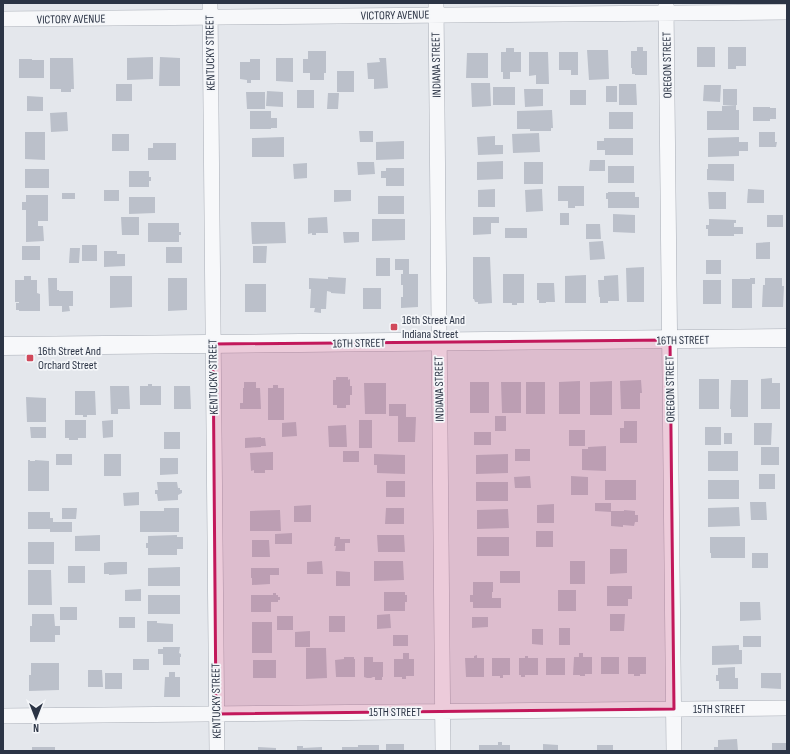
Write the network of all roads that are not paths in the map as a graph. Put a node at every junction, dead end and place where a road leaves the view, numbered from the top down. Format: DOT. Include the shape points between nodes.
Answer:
graph roads {
  1 [pos="666,8"];
  2 [pos="436,9"];
  3 [pos="210,10"];
  4 [pos="787,12"];
  5 [pos="3,19"];
  6 [pos="787,338"];
  7 [pos="670,340"];
  8 [pos="439,342"];
  9 [pos="213,344"];
  10 [pos="3,346"];
  11 [pos="787,708"];
  12 [pos="674,709"];
  13 [pos="442,712"];
  14 [pos="216,714"];
  15 [pos="3,716"];
  16 [pos="217,751"];
  17 [pos="443,751"];
  18 [pos="674,751"];
  1 -- 2 [label="street, VICTORY AVENUE"];
  1 -- 4 [label="street, VICTORY AVENUE"];
  1 -- 7 [label="street, OREGON STREET"];
  2 -- 3 [label="street, VICTORY AVENUE"];
  2 -- 8 [label="street, INDIANA STREET"];
  3 -- 5 [label="street, VICTORY AVENUE"];
  3 -- 9 [label="street, KENTUCKY STREET"];
  6 -- 7 [label="street, 16TH STREET"];
  7 -- 8 [label="street, 16TH STREET"];
  7 -- 12 [label="street, OREGON STREET"];
  8 -- 9 [label="street, 16TH STREET"];
  8 -- 13 [label="street, INDIANA STREET"];
  9 -- 10 [label="street, 16TH STREET"];
  9 -- 14 [label="street, KENTUCKY STREET"];
  11 -- 12 [label="street, 15TH STREET"];
  12 -- 13 [label="street, 15TH STREET"];
  12 -- 18 [label="street, OREGON STREET"];
  13 -- 14 [label="street, 15TH STREET"];
  13 -- 17 [label="street, INDIANA STREET"];
  14 -- 15 [label="street, 15TH STREET"];
  14 -- 16 [label="street, KENTUCKY STREET"];
}
